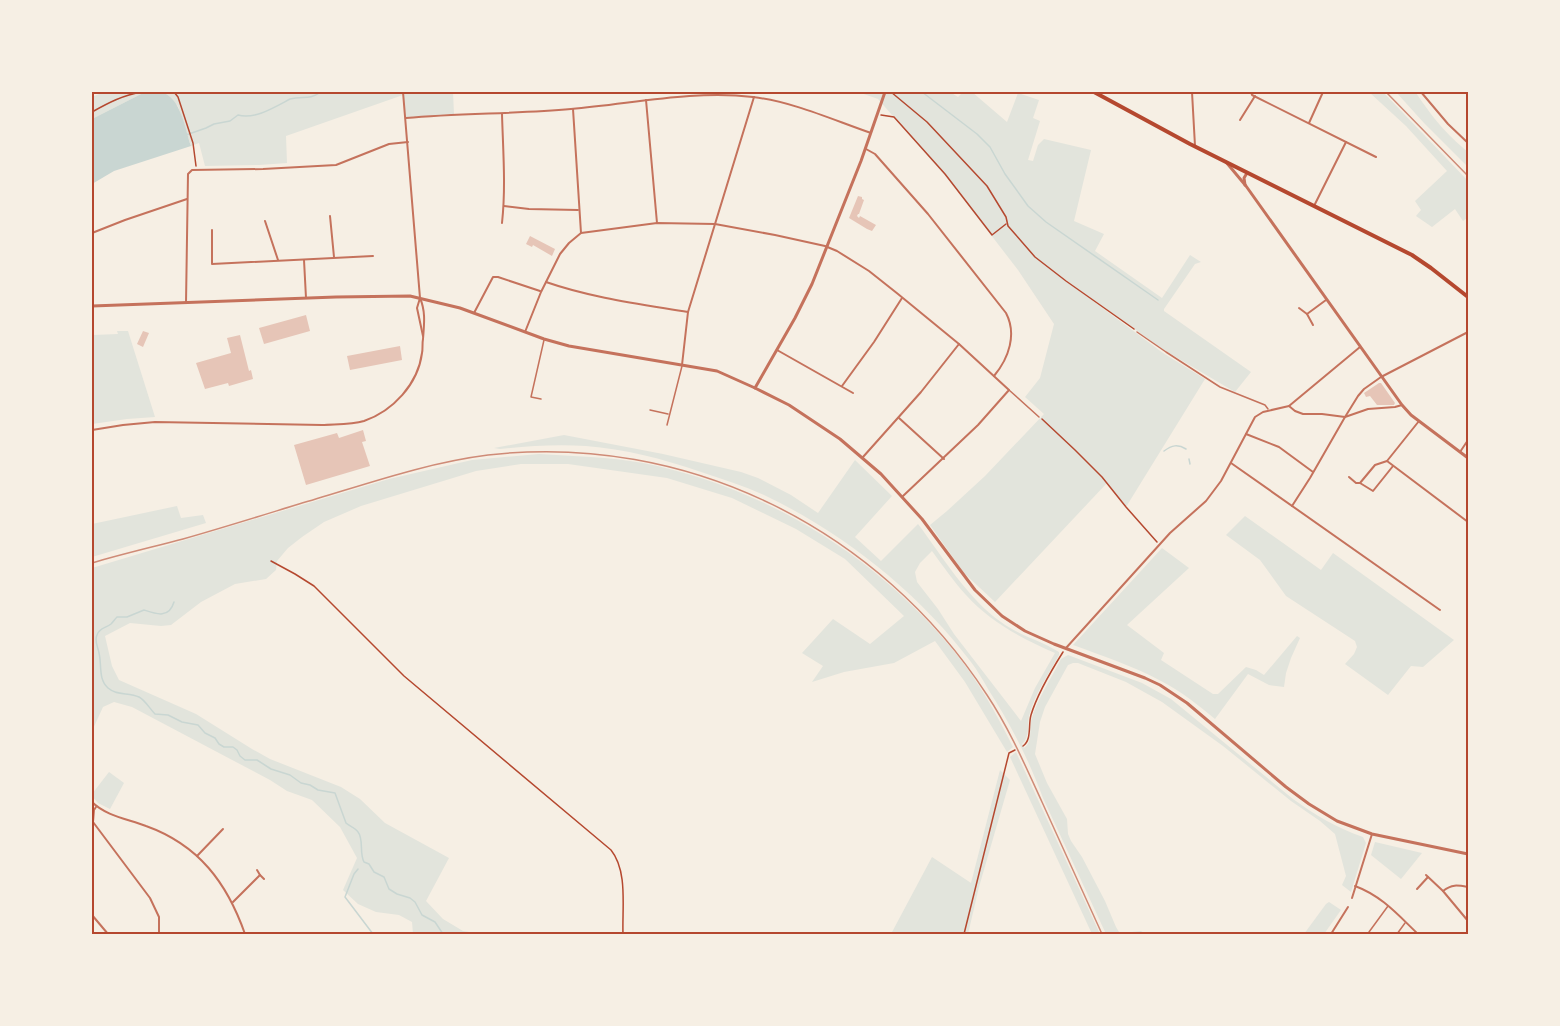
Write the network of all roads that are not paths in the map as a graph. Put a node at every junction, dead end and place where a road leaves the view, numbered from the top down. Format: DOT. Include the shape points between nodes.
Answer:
graph roads {
  1 [pos="403,92"];
  2 [pos="885,92"];
  3 [pos="1094,92"];
  4 [pos="1192,92"];
  5 [pos="1251,92"];
  6 [pos="1323,92"];
  7 [pos="1421,92"];
  8 [pos="1254,96"];
  9 [pos="754,97"];
  10 [pos="646,100"];
  11 [pos="573,109"];
  12 [pos="502,114"];
  13 [pos="406,118"];
  14 [pos="1240,120"];
  15 [pos="1309,123"];
  16 [pos="871,133"];
  17 [pos="408,142"];
  18 [pos="1346,142"];
  19 [pos="1468,143"];
  20 [pos="1195,147"];
  21 [pos="866,148"];
  22 [pos="1376,157"];
  23 [pos="1225,161"];
  24 [pos="1247,173"];
  25 [pos="1246,186"];
  26 [pos="188,199"];
  27 [pos="504,206"];
  28 [pos="1314,206"];
  29 [pos="578,210"];
  30 [pos="330,216"];
  31 [pos="265,220"];
  32 [pos="502,223"];
  33 [pos="657,223"];
  34 [pos="715,224"];
  35 [pos="212,230"];
  36 [pos="92,233"];
  37 [pos="580,233"];
  38 [pos="827,247"];
  39 [pos="373,256"];
  40 [pos="334,257"];
  41 [pos="278,260"];
  42 [pos="304,260"];
  43 [pos="546,282"];
  44 [pos="541,292"];
  45 [pos="1468,297"];
  46 [pos="306,298"];
  47 [pos="420,298"];
  48 [pos="902,298"];
  49 [pos="1326,300"];
  50 [pos="186,303"];
  51 [pos="92,306"];
  52 [pos="1299,308"];
  53 [pos="688,312"];
  54 [pos="474,313"];
  55 [pos="1307,314"];
  56 [pos="1313,325"];
  57 [pos="525,332"];
  58 [pos="1137,332"];
  59 [pos="1468,332"];
  60 [pos="423,336"];
  61 [pos="544,339"];
  62 [pos="959,344"];
  63 [pos="1360,347"];
  64 [pos="777,350"];
  65 [pos="682,365"];
  66 [pos="994,376"];
  67 [pos="1381,377"];
  68 [pos="842,386"];
  69 [pos="755,388"];
  70 [pos="1009,390"];
  71 [pos="853,393"];
  72 [pos="541,399"];
  73 [pos="1353,404"];
  74 [pos="1402,405"];
  75 [pos="1289,406"];
  76 [pos="650,410"];
  77 [pos="1268,410"];
  78 [pos="1360,411"];
  79 [pos="669,415"];
  80 [pos="1039,417"];
  81 [pos="1345,417"];
  82 [pos="899,418"];
  83 [pos="1419,420"];
  84 [pos="667,425"];
  85 [pos="92,430"];
  86 [pos="1245,433"];
  87 [pos="1468,440"];
  88 [pos="1460,452"];
  89 [pos="863,457"];
  90 [pos="1468,458"];
  91 [pos="944,459"];
  92 [pos="1387,461"];
  93 [pos="1231,463"];
  94 [pos="1393,466"];
  95 [pos="1313,472"];
  96 [pos="1349,477"];
  97 [pos="1360,483"];
  98 [pos="903,496"];
  99 [pos="1292,506"];
  100 [pos="1468,522"];
  101 [pos="1440,610"];
  102 [pos="1066,648"];
  103 [pos="92,802"];
  104 [pos="96,807"];
  105 [pos="223,829"];
  106 [pos="1372,834"];
  107 [pos="1468,854"];
  108 [pos="197,856"];
  109 [pos="257,870"];
  110 [pos="260,875"];
  111 [pos="264,879"];
  112 [pos="1355,886"];
  113 [pos="1468,887"];
  114 [pos="1417,889"];
  115 [pos="1443,891"];
  116 [pos="1352,898"];
  117 [pos="232,902"];
  118 [pos="1389,905"];
  119 [pos="1348,907"];
  120 [pos="92,915"];
  121 [pos="1468,921"];
  122 [pos="1406,922"];
  123 [pos="1370,932"];
  124 [pos="108,934"];
  125 [pos="159,934"];
  126 [pos="245,934"];
  127 [pos="1331,934"];
  128 [pos="1397,934"];
  129 [pos="1418,934"];
  1 -- 13 [label="street"];
  2 -- 16 [label="street"];
  3 -- 20 [label="main road"];
  4 -- 20 [label="street"];
  5 -- 8 [label="street"];
  6 -- 15 [label="street"];
  7 -- 19 [label="street"];
  8 -- 14 [label="street"];
  8 -- 15 [label="street"];
  9 -- 10 [label="street" via="713,94"];
  9 -- 16 [label="street" via="795,106"];
  9 -- 34 [label="street"];
  10 -- 11 [label="street"];
  10 -- 33 [label="street"];
  11 -- 12 [label="street"];
  11 -- 29 [label="street"];
  12 -- 13 [label="street"];
  12 -- 27 [label="street"];
  13 -- 17 [label="street"];
  15 -- 18 [label="street"];
  16 -- 21 [label="street"];
  17 -- 26 [label="street" via="389,144 336,165 192,170 188,174"];
  17 -- 47 [label="street"];
  18 -- 22 [label="street"];
  18 -- 28 [label="street"];
  20 -- 23 [label="main road"];
  21 -- 38 [label="street"];
  21 -- 66 [label="street" via="928,214 1006,313 1012,328 1011,339"];
  23 -- 24 [label="main road"];
  23 -- 25 [label="street"];
  24 -- 25 [label="street"];
  24 -- 28 [label="main road"];
  25 -- 49 [label="street"];
  26 -- 36 [label="street"];
  26 -- 50 [label="street"];
  27 -- 29 [label="street"];
  27 -- 32 [label="street"];
  28 -- 45 [label="main road" via="1412,255"];
  29 -- 37 [label="street"];
  30 -- 40 [label="street"];
  31 -- 41 [label="street"];
  33 -- 34 [label="street"];
  33 -- 37 [label="street"];
  34 -- 38 [label="street"];
  34 -- 53 [label="street"];
  35 -- 41 [label="street" via="212,264"];
  37 -- 43 [label="street" via="560,254"];
  38 -- 48 [label="street" via="869,271"];
  38 -- 64 [label="street"];
  39 -- 40 [label="street"];
  40 -- 42 [label="street"];
  41 -- 42 [label="street"];
  42 -- 46 [label="street"];
  43 -- 44 [label="street"];
  43 -- 53 [label="street" via="571,291"];
  44 -- 54 [label="street" via="493,277"];
  44 -- 57 [label="street"];
  46 -- 47 [label="street"];
  46 -- 50 [label="street"];
  47 -- 54 [label="street"];
  47 -- 60 [label="street" via="424,308"];
  47 -- 60 [label="street" via="417,308"];
  48 -- 62 [label="street"];
  48 -- 68 [label="street"];
  49 -- 55 [label="street"];
  49 -- 63 [label="street"];
  50 -- 51 [label="street"];
  52 -- 55 [label="street"];
  53 -- 65 [label="street"];
  54 -- 57 [label="street"];
  55 -- 56 [label="street"];
  57 -- 61 [label="street"];
  58 -- 77 [label="lane" via="1220,387 1265,405"];
  59 -- 67 [label="street"];
  60 -- 85 [label="street" via="422,354 411,384 396,402 364,421 322,425 155,422"];
  61 -- 65 [label="street"];
  61 -- 72 [label="lane" via="531,398"];
  62 -- 66 [label="street"];
  62 -- 82 [label="street"];
  63 -- 67 [label="street"];
  63 -- 75 [label="street"];
  64 -- 68 [label="street"];
  64 -- 69 [label="street"];
  65 -- 69 [label="street" via="717,371"];
  65 -- 79 [label="lane"];
  66 -- 70 [label="street"];
  67 -- 73 [label="street" via="1364,389"];
  67 -- 74 [label="street"];
  68 -- 71 [label="street"];
  69 -- 89 [label="street" via="813,420"];
  70 -- 80 [label="lane"];
  70 -- 91 [label="street"];
  73 -- 78 [label="street"];
  73 -- 81 [label="street"];
  74 -- 78 [label="street"];
  74 -- 83 [label="street"];
  75 -- 77 [label="street"];
  75 -- 81 [label="street" via="1304,414"];
  76 -- 79 [label="lane"];
  77 -- 86 [label="street" via="1255,417"];
  78 -- 81 [label="street"];
  79 -- 84 [label="lane"];
  81 -- 95 [label="street"];
  82 -- 89 [label="street"];
  82 -- 91 [label="street"];
  83 -- 88 [label="street"];
  83 -- 92 [label="street"];
  86 -- 93 [label="street"];
  86 -- 95 [label="street" via="1279,447"];
  87 -- 88 [label="street"];
  88 -- 90 [label="street"];
  89 -- 98 [label="street"];
  91 -- 98 [label="street"];
  92 -- 94 [label="street"];
  92 -- 97 [label="street" via="1375,465"];
  93 -- 99 [label="street"];
  93 -- 102 [label="street" via="1206,501 1170,533"];
  94 -- 97 [label="street" via="1373,491"];
  94 -- 100 [label="street"];
  95 -- 99 [label="street"];
  96 -- 97 [label="street"];
  98 -- 102 [label="street" via="993,609 1025,631"];
  99 -- 101 [label="street"];
  102 -- 106 [label="street" via="1145,678 1175,695 1309,804 1337,821"];
  103 -- 104 [label="street"];
  104 -- 108 [label="street" via="158,831"];
  104 -- 125 [label="street" via="93,822 150,898 159,916"];
  105 -- 108 [label="street"];
  106 -- 107 [label="street"];
  106 -- 112 [label="street"];
  108 -- 117 [label="street" via="221,882"];
  109 -- 110 [label="street"];
  110 -- 111 [label="street"];
  110 -- 117 [label="street"];
  112 -- 116 [label="street"];
  112 -- 118 [label="street"];
  113 -- 115 [label="street" via="1455,885"];
  114 -- 115 [label="street" via="1427,876"];
  115 -- 121 [label="street"];
  117 -- 126 [label="street"];
  118 -- 122 [label="street"];
  118 -- 123 [label="lane"];
  119 -- 127 [label="street"];
  120 -- 124 [label="street"];
  122 -- 128 [label="lane"];
  122 -- 129 [label="street"];
}
